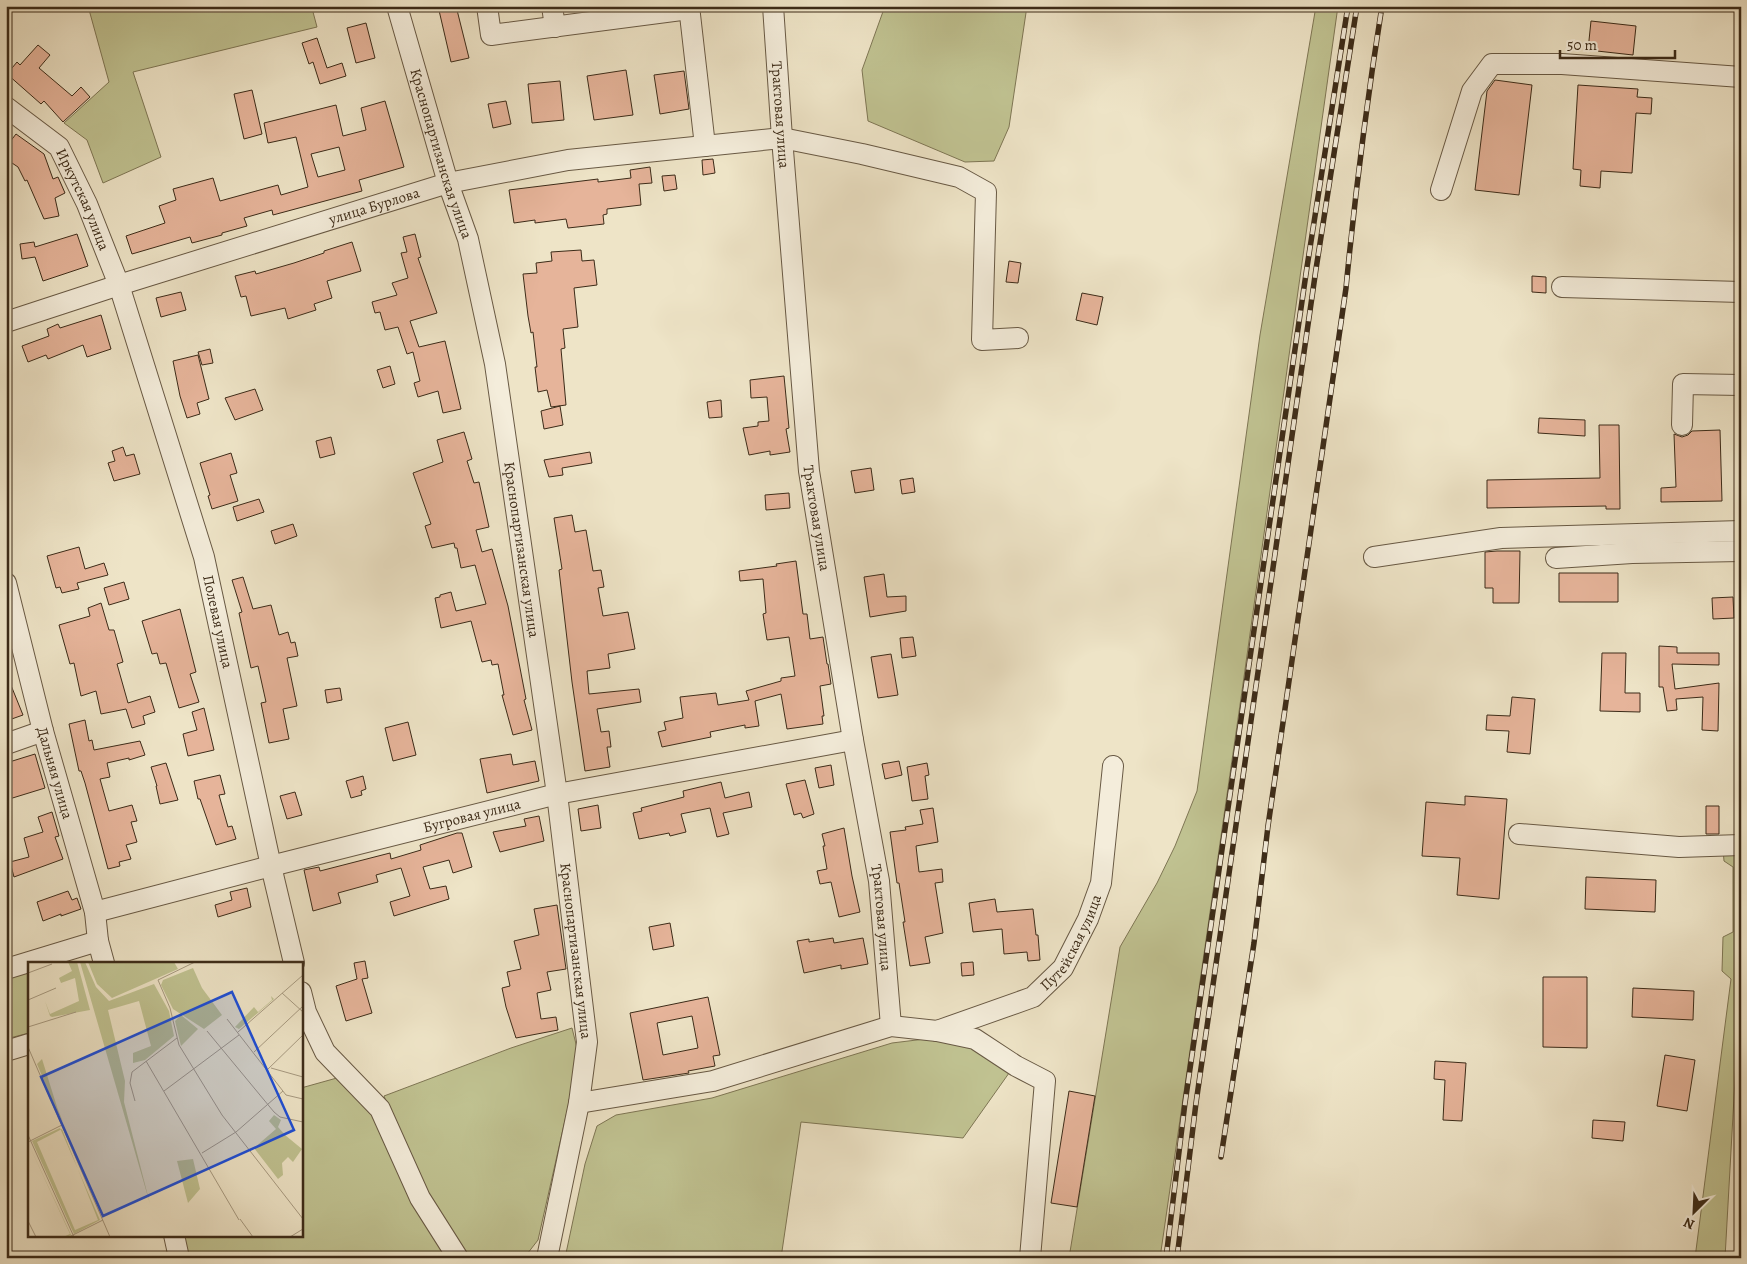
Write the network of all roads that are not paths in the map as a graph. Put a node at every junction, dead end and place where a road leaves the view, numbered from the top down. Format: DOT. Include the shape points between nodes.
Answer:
graph roads {
  1 [pos="397,6"];
  2 [pos="487,6"];
  3 [pos="552,6"];
  4 [pos="773,6"];
  5 [pos="689,8"];
  6 [pos="635,11"];
  7 [pos="555,27"];
  8 [pos="1741,78"];
  9 [pos="6,107"];
  10 [pos="782,138"];
  11 [pos="705,146"];
  12 [pos="448,183"];
  13 [pos="1441,190"];
  14 [pos="119,285"];
  15 [pos="1562,287"];
  16 [pos="1741,292"];
  17 [pos="6,322"];
  18 [pos="1018,338"];
  19 [pos="1741,385"];
  20 [pos="1682,425"];
  21 [pos="1741,531"];
  22 [pos="1741,550"];
  23 [pos="1374,557"];
  24 [pos="1556,558"];
  25 [pos="6,583"];
  26 [pos="43,731"];
  27 [pos="853,740"];
  28 [pos="6,744"];
  29 [pos="1113,766"];
  30 [pos="557,794"];
  31 [pos="1519,834"];
  32 [pos="1741,845"];
  33 [pos="271,866"];
  34 [pos="95,912"];
  35 [pos="98,941"];
  36 [pos="31,962"];
  37 [pos="104,962"];
  38 [pos="294,962"];
  39 [pos="28,963"];
  40 [pos="6,970"];
  41 [pos="302,996"];
  42 [pos="891,1026"];
  43 [pos="937,1031"];
  44 [pos="28,1044"];
  45 [pos="6,1051"];
  46 [pos="579,1103"];
  47 [pos="174,1236"];
  48 [pos="179,1258"];
  49 [pos="458,1258"];
  50 [pos="547,1258"];
  51 [pos="1030,1258"];
  1 -- 12 [label="street, Краснопартизанская улица"];
  2 -- 7 [label="street" via="491,36"];
  3 -- 7 [label="street"];
  4 -- 10 [label="street, Трактовая улица"];
  5 -- 6 [label="street"];
  5 -- 11 [label="street"];
  6 -- 7 [label="street"];
  8 -- 13 [label="street" via="1562,64 1492,64 1472,91"];
  9 -- 14 [label="street, Иркутская улица" via="59,146 87,204"];
  10 -- 11 [label="street, улица Бурлова"];
  10 -- 18 [label="street, улица Бурлова" via="958,177 986,192 982,340"];
  10 -- 27 [label="street, Трактовая улица" via="809,471"];
  11 -- 12 [label="street, улица Бурлова" via="568,160"];
  12 -- 14 [label="street, улица Бурлова"];
  12 -- 30 [label="street, Краснопартизанская улица" via="468,239 495,364"];
  14 -- 17 [label="street, улица Бурлова"];
  14 -- 33 [label="street, Полевая улица" via="204,557"];
  15 -- 16 [label="street"];
  19 -- 20 [label="street" via="1683,384"];
  21 -- 23 [label="street" via="1501,538"];
  22 -- 24 [label="street"];
  25 -- 26 [label="street, Дальняя улица"];
  26 -- 28 [label="street"];
  26 -- 34 [label="street, Дальняя улица"];
  27 -- 30 [label="street, Бугровая улица"];
  27 -- 42 [label="street, Трактовая улица" via="880,881"];
  29 -- 43 [label="street, Путейская улица" via="1101,883 1064,968 1033,997"];
  30 -- 33 [label="street, Бугровая улица"];
  30 -- 46 [label="street, Краснопартизанская улица" via="588,1042"];
  31 -- 32 [label="street" via="1679,847"];
  33 -- 34 [label="street, Бугровая улица"];
  33 -- 38 [label="street, Полевая улица"];
  34 -- 35 [label="street, Дальняя улица"];
  35 -- 36 [label="street"];
  35 -- 37 [label="street, Дальняя улица"];
  39 -- 40 [label="street"];
  41 -- 49 [label="street" via="306,1012 326,1052 380,1109 420,1198"];
  42 -- 43 [label="street, Путейская улица"];
  42 -- 46 [label="street" via="713,1081"];
  43 -- 51 [label="street" via="974,1040 1046,1081"];
  44 -- 45 [label="street"];
  46 -- 50 [label="street, Краснопартизанская улица"];
  47 -- 48 [label="street"];
}
